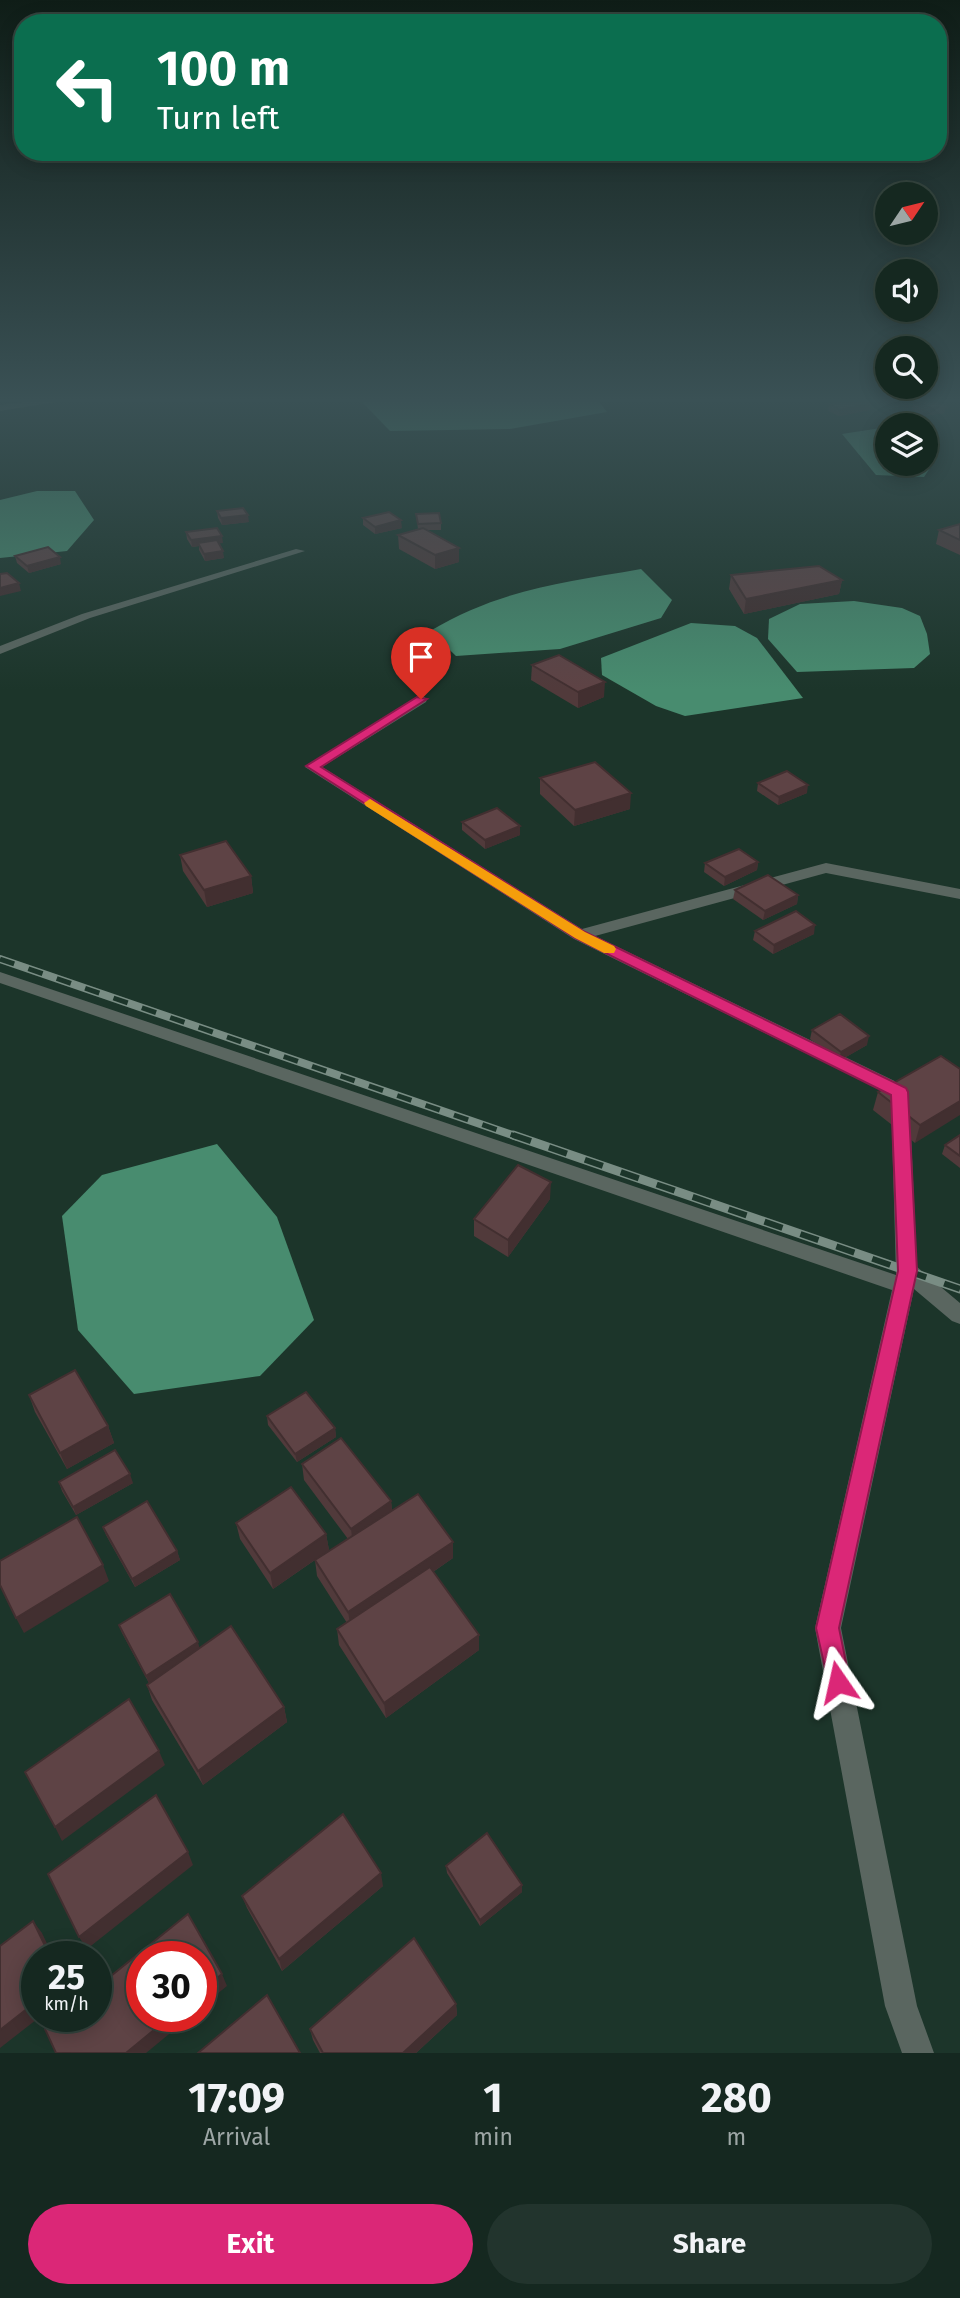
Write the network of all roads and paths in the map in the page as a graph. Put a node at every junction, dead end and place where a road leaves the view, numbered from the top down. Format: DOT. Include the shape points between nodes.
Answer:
graph roads {
  1 [pos="300,551"];
  2 [pos="0,650"];
  3 [pos="421,699"];
  4 [pos="960,894"];
  5 [pos="580,935"];
  6 [pos="0,977"];
  7 [pos="905,1279"];
  8 [pos="960,1314"];
  9 [pos="918,2053"];
  1 -- 2 [label="street" via="86,616"];
  3 -- 5 [label="street" via="312,766"];
  4 -- 5 [label="street" via="825,868"];
  5 -- 7 [label="street" via="900,1092"];
  6 -- 7 [label="street" via="318,1089"];
  7 -- 8 [label="street"];
  7 -- 9 [label="street" via="828,1628 901,2006"];
}
